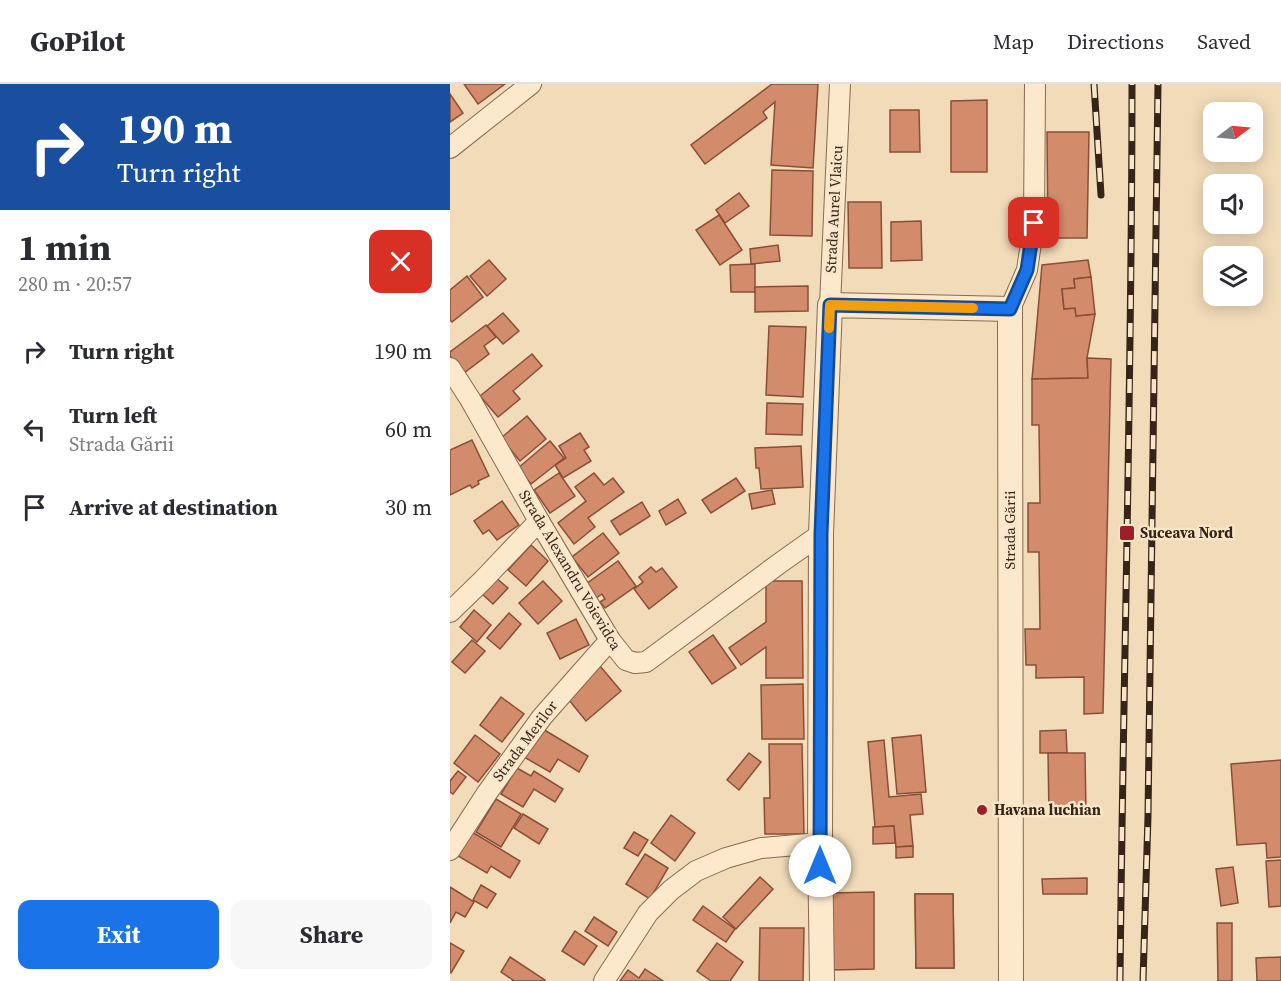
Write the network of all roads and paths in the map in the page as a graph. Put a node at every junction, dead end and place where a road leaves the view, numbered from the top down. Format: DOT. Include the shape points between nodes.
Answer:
graph roads {
  1 [pos="531,84"];
  2 [pos="840,84"];
  3 [pos="1035,84"];
  4 [pos="450,148"];
  5 [pos="830,305"];
  6 [pos="1010,309"];
  7 [pos="450,368"];
  8 [pos="540,521"];
  9 [pos="821,534"];
  10 [pos="450,612"];
  11 [pos="610,640"];
  12 [pos="820,843"];
  13 [pos="450,850"];
  14 [pos="604,981"];
  15 [pos="822,981"];
  16 [pos="1011,981"];
  1 -- 4 [label="street"];
  2 -- 5 [label="street, Strada Aurel Vlaicu"];
  3 -- 6 [label="street, Strada Gării" via="1034,223 1027,270"];
  5 -- 6 [label="street"];
  5 -- 9 [label="street, Strada Aurel Vlaicu"];
  6 -- 16 [label="street, Strada Gării"];
  7 -- 8 [label="street, Strada Alexandru Voievidca"];
  8 -- 10 [label="street"];
  8 -- 11 [label="street, Strada Alexandru Voievidca"];
  9 -- 11 [label="street, Strada Alexandru Voievidca" via="646,662 626,660"];
  9 -- 12 [label="street, Strada Aurel Vlaicu"];
  11 -- 13 [label="street, Strada Merilor" via="542,717"];
  12 -- 14 [label="street" via="762,848 696,871 648,913"];
  12 -- 15 [label="street, Strada Aurel Vlaicu"];
}
